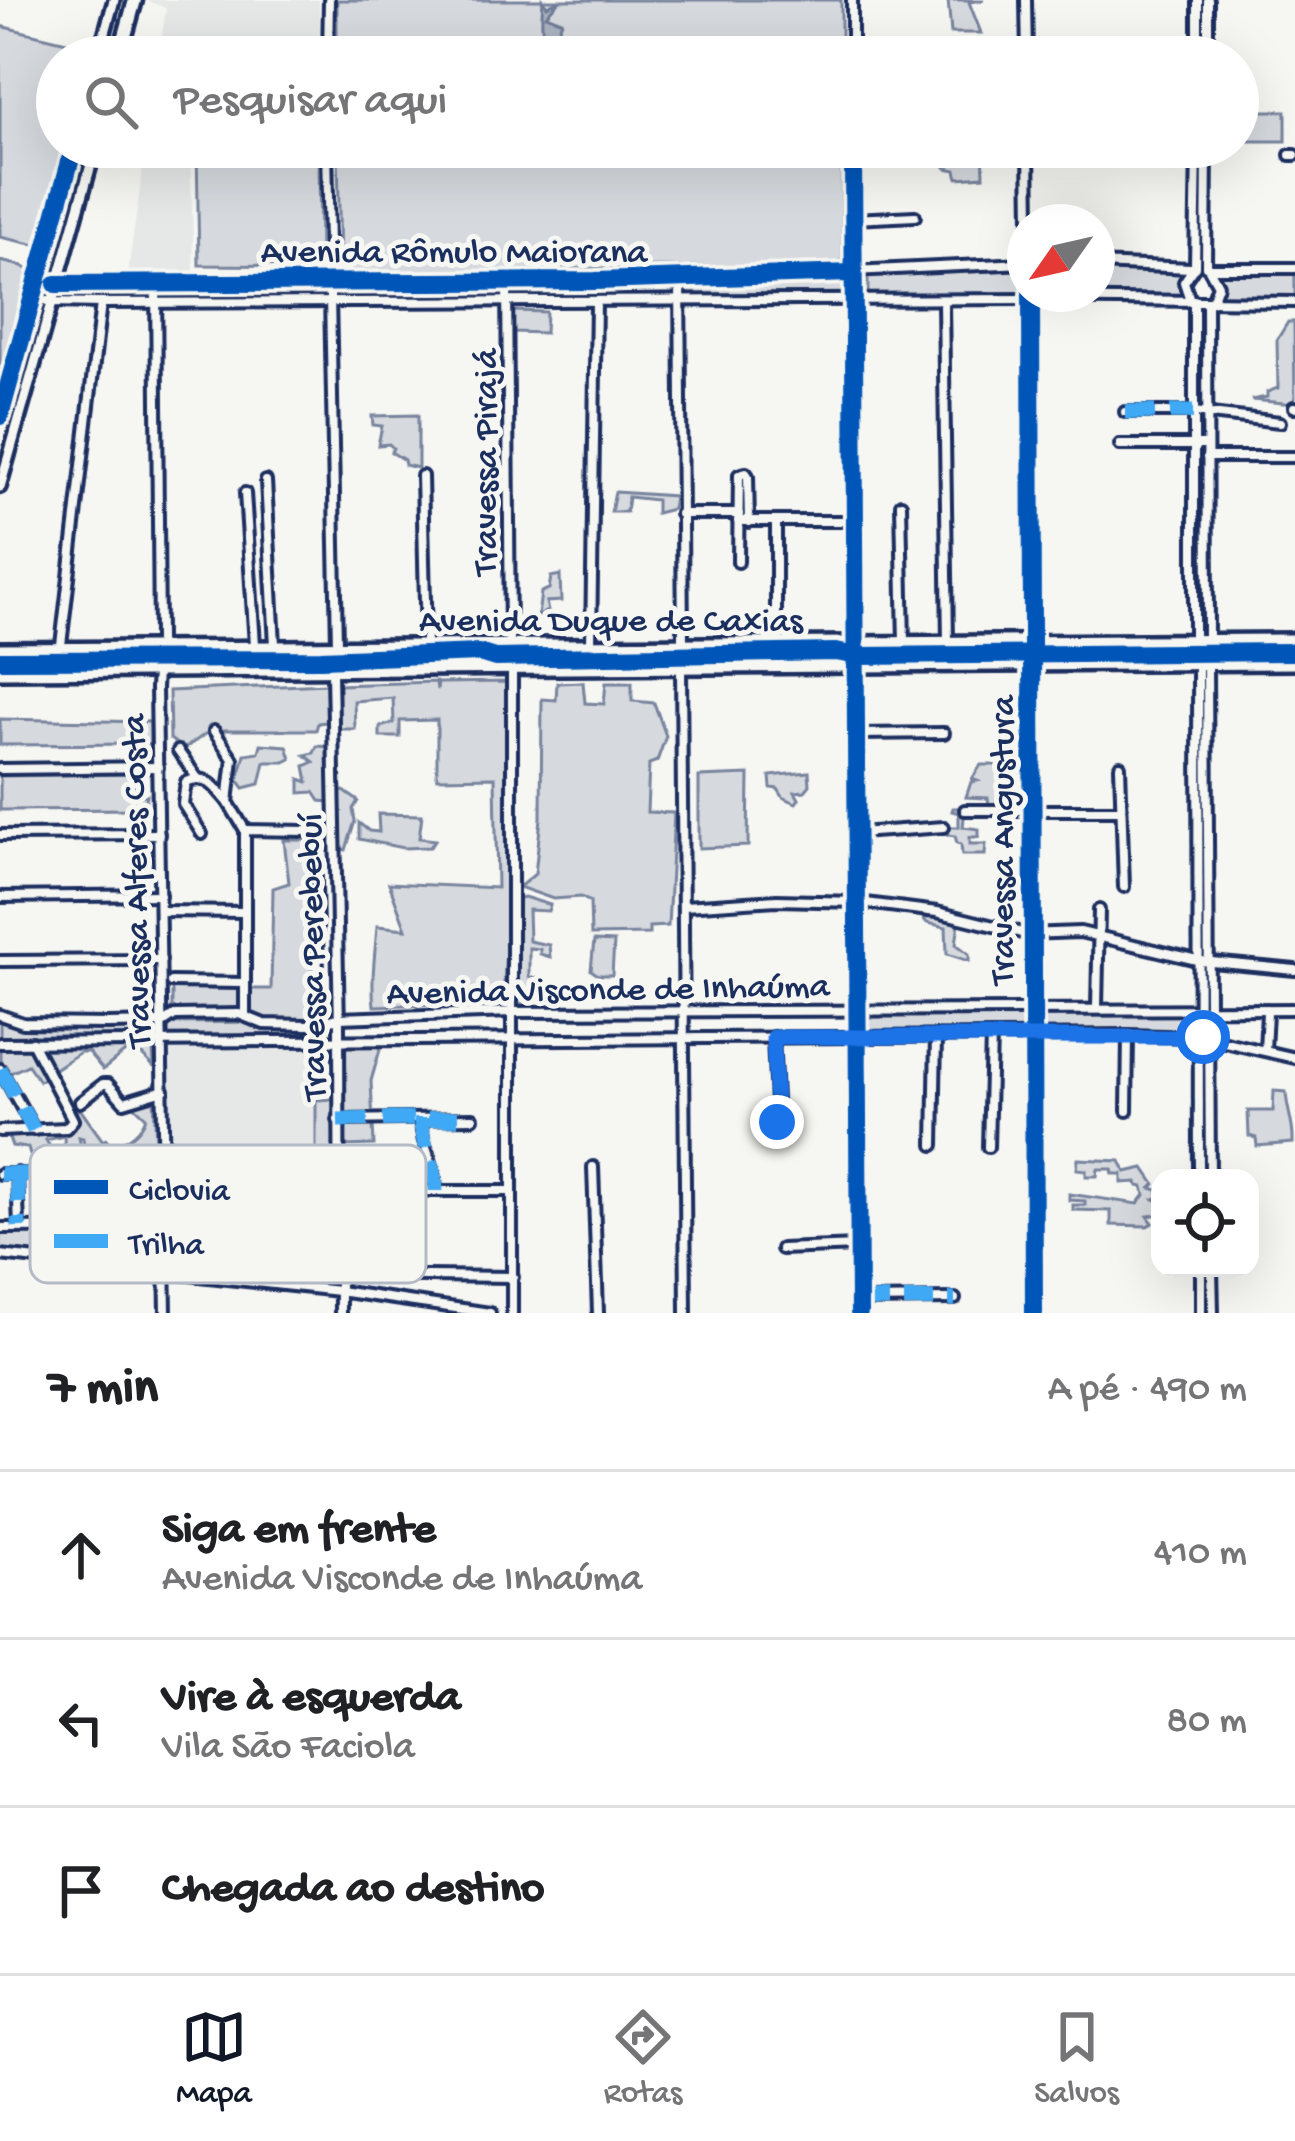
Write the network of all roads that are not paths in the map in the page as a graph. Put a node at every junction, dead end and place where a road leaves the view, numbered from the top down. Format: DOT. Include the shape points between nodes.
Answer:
graph roads {
  1 [pos="114,0"];
  2 [pos="138,0"];
  3 [pos="329,0"];
  4 [pos="852,0"];
  5 [pos="1026,0"];
  6 [pos="1198,0"];
  7 [pos="1208,0"];
  8 [pos="104,36"];
  9 [pos="128,36"];
  10 [pos="328,36"];
  11 [pos="852,36"];
  12 [pos="1027,36"];
  13 [pos="1201,36"];
  14 [pos="1205,36"];
  15 [pos="68,168"];
  16 [pos="89,168"];
  17 [pos="327,168"];
  18 [pos="853,168"];
  19 [pos="1029,168"];
  20 [pos="1200,168"];
  21 [pos="1203,168"];
  22 [pos="66,177"];
  23 [pos="1201,179"];
  24 [pos="85,182"];
  25 [pos="1030,204"];
  26 [pos="915,216"];
  27 [pos="853,219"];
  28 [pos="1007,264"];
  29 [pos="1115,265"];
  30 [pos="1200,267"];
  31 [pos="1295,268"];
  32 [pos="852,273"];
  33 [pos="680,279"];
  34 [pos="329,281"];
  35 [pos="507,281"];
  36 [pos="56,284"];
  37 [pos="156,284"];
  38 [pos="33,296"];
  39 [pos="1007,297"];
  40 [pos="1115,298"];
  41 [pos="329,300"];
  42 [pos="852,300"];
  43 [pos="1192,300"];
  44 [pos="943,301"];
  45 [pos="1209,301"];
  46 [pos="51,302"];
  47 [pos="596,302"];
  48 [pos="680,302"];
  49 [pos="1295,302"];
  50 [pos="101,303"];
  51 [pos="156,303"];
  52 [pos="508,303"];
  53 [pos="1030,312"];
  54 [pos="1194,348"];
  55 [pos="1208,348"];
  56 [pos="15,367"];
  57 [pos="32,372"];
  58 [pos="1125,412"];
  59 [pos="1193,412"];
  60 [pos="0,416"];
  61 [pos="1207,416"];
  62 [pos="1280,422"];
  63 [pos="1120,445"];
  64 [pos="1206,445"];
  65 [pos="1195,446"];
  66 [pos="1207,457"];
  67 [pos="1295,457"];
  68 [pos="740,475"];
  69 [pos="422,476"];
  70 [pos="266,481"];
  71 [pos="0,487"];
  72 [pos="245,494"];
  73 [pos="901,504"];
  74 [pos="1199,511"];
  75 [pos="680,514"];
  76 [pos="742,519"];
  77 [pos="853,521"];
  78 [pos="776,523"];
  79 [pos="738,562"];
  80 [pos="1295,639"];
  81 [pos="1090,640"];
  82 [pos="1030,641"];
  83 [pos="1208,641"];
  84 [pos="682,642"];
  85 [pos="776,642"];
  86 [pos="948,642"];
  87 [pos="1191,642"];
  88 [pos="510,643"];
  89 [pos="828,643"];
  90 [pos="856,643"];
  91 [pos="884,643"];
  92 [pos="904,643"];
  93 [pos="159,644"];
  94 [pos="337,644"];
  95 [pos="441,644"];
  96 [pos="591,644"];
  97 [pos="616,644"];
  98 [pos="61,645"];
  99 [pos="255,645"];
  100 [pos="275,645"];
  101 [pos="426,645"];
  102 [pos="0,648"];
  103 [pos="1088,664"];
  104 [pos="1295,664"];
  105 [pos="1030,665"];
  106 [pos="890,666"];
  107 [pos="1197,666"];
  108 [pos="827,667"];
  109 [pos="858,667"];
  110 [pos="440,668"];
  111 [pos="616,668"];
  112 [pos="681,668"];
  113 [pos="512,670"];
  114 [pos="158,672"];
  115 [pos="332,672"];
  116 [pos="0,673"];
  117 [pos="214,731"];
  118 [pos="857,734"];
  119 [pos="944,734"];
  120 [pos="178,751"];
  121 [pos="1120,766"];
  122 [pos="158,767"];
  123 [pos="0,770"];
  124 [pos="197,778"];
  125 [pos="228,802"];
  126 [pos="965,810"];
  127 [pos="1120,810"];
  128 [pos="1208,811"];
  129 [pos="1031,812"];
  130 [pos="944,827"];
  131 [pos="245,830"];
  132 [pos="858,833"];
  133 [pos="159,834"];
  134 [pos="202,834"];
  135 [pos="0,835"];
  136 [pos="1124,887"];
  137 [pos="160,895"];
  138 [pos="0,897"];
  139 [pos="859,902"];
  140 [pos="684,906"];
  141 [pos="1099,910"];
  142 [pos="160,911"];
  143 [pos="245,912"];
  144 [pos="1032,932"];
  145 [pos="1098,936"];
  146 [pos="161,960"];
  147 [pos="0,961"];
  148 [pos="1206,961"];
  149 [pos="1295,970"];
  150 [pos="171,982"];
  151 [pos="245,982"];
  152 [pos="1097,1008"];
  153 [pos="1205,1008"];
  154 [pos="1033,1009"];
  155 [pos="1295,1009"];
  156 [pos="858,1010"];
  157 [pos="512,1012"];
  158 [pos="687,1012"];
  159 [pos="1267,1012"];
  160 [pos="0,1015"];
  161 [pos="245,1016"];
  162 [pos="339,1018"];
  163 [pos="319,1022"];
  164 [pos="163,1023"];
  165 [pos="1033,1035"];
  166 [pos="1128,1035"];
  167 [pos="857,1036"];
  168 [pos="936,1036"];
  169 [pos="991,1036"];
  170 [pos="687,1037"];
  171 [pos="773,1037"];
  172 [pos="1205,1038"];
  173 [pos="512,1039"];
  174 [pos="339,1040"];
  175 [pos="32,1042"];
  176 [pos="163,1042"];
  177 [pos="0,1043"];
  178 [pos="1265,1050"];
  179 [pos="1295,1058"];
  180 [pos="0,1069"];
  181 [pos="164,1090"];
  182 [pos="80,1102"];
  183 [pos="1126,1112"];
  184 [pos="421,1118"];
  185 [pos="473,1118"];
  186 [pos="338,1120"];
  187 [pos="777,1122"];
  188 [pos="34,1130"];
  189 [pos="0,1131"];
  190 [pos="163,1145"];
  191 [pos="338,1145"];
  192 [pos="422,1145"];
  193 [pos="934,1145"];
  194 [pos="988,1148"];
  195 [pos="426,1152"];
  196 [pos="593,1167"];
  197 [pos="1199,1169"];
  198 [pos="1210,1169"];
  199 [pos="17,1173"];
  200 [pos="30,1173"];
  201 [pos="0,1174"];
  202 [pos="426,1191"];
  203 [pos="436,1191"];
  204 [pos="512,1191"];
  205 [pos="20,1227"];
  206 [pos="30,1227"];
  207 [pos="0,1228"];
  208 [pos="858,1246"];
  209 [pos="781,1249"];
  210 [pos="0,1255"];
  211 [pos="30,1258"];
  212 [pos="426,1276"];
  213 [pos="513,1277"];
  214 [pos="1201,1277"];
  215 [pos="1212,1277"];
  216 [pos="167,1283"];
  217 [pos="267,1283"];
  218 [pos="339,1283"];
  219 [pos="339,1291"];
  220 [pos="955,1299"];
  221 [pos="859,1300"];
  222 [pos="166,1313"];
  223 [pos="340,1313"];
  224 [pos="490,1313"];
  225 [pos="512,1313"];
  226 [pos="598,1313"];
  227 [pos="686,1313"];
  228 [pos="859,1313"];
  229 [pos="1034,1313"];
  230 [pos="1201,1313"];
  231 [pos="1213,1313"];
  1 -- 8 [label="main road"];
  2 -- 9 [label="highway"];
  3 -- 10 [label="street"];
  4 -- 11 [label="street"];
  5 -- 12 [label="street"];
  6 -- 7 [label="street"];
  6 -- 13 [label="street"];
  7 -- 14 [label="street"];
  15 -- 22 [label="main road"];
  16 -- 24 [label="main road"];
  17 -- 34 [label="street"];
  18 -- 27 [label="street"];
  19 -- 25 [label="street"];
  20 -- 23 [label="street"];
  21 -- 23 [label="street"];
  22 -- 24 [label="main road"];
  22 -- 38 [label="main road"];
  23 -- 30 [label="street"];
  24 -- 36 [label="main road"];
  26 -- 27 [label="street"];
  27 -- 32 [label="street"];
  28 -- 32 [label="street, Avenida Rômulo Maiorana"];
  29 -- 30 [label="street"];
  30 -- 31 [label="street"];
  30 -- 43 [label="street" via="1184,282"];
  30 -- 45 [label="street" via="1218,285"];
  32 -- 33 [label="street, Avenida Rômulo Maiorana"];
  32 -- 42 [label="street"];
  33 -- 35 [label="street, Avenida Rômulo Maiorana"];
  33 -- 48 [label="street"];
  34 -- 35 [label="street, Avenida Rômulo Maiorana"];
  34 -- 37 [label="street, Avenida Rômulo Maiorana"];
  34 -- 41 [label="street"];
  35 -- 52 [label="street, Travessa Pirajá"];
  36 -- 37 [label="street, Avenida Rômulo Maiorana"];
  36 -- 46 [label="main road"];
  37 -- 51 [label="street, Travessa Alferes Costa"];
  38 -- 46 [label="street, Avenida Rômulo Maiorana"];
  38 -- 56 [label="main road"];
  39 -- 44 [label="street, Avenida Rômulo Maiorana"];
  40 -- 43 [label="street, Avenida Rômulo Maiorana"];
  41 -- 51 [label="street, Avenida Rômulo Maiorana"];
  41 -- 52 [label="street, Avenida Rômulo Maiorana"];
  41 -- 94 [label="street"];
  42 -- 44 [label="street, Avenida Rômulo Maiorana"];
  42 -- 48 [label="street, Avenida Rômulo Maiorana"];
  42 -- 77 [label="street"];
  43 -- 45 [label="street, Avenida Rômulo Maiorana"];
  43 -- 54 [label="street"];
  44 -- 86 [label="street"];
  45 -- 49 [label="street, Avenida Rômulo Maiorana"];
  45 -- 55 [label="street"];
  46 -- 50 [label="street, Avenida Rômulo Maiorana"];
  46 -- 57 [label="main road"];
  47 -- 48 [label="street, Avenida Rômulo Maiorana"];
  47 -- 52 [label="street, Avenida Rômulo Maiorana"];
  47 -- 96 [label="street"];
  48 -- 75 [label="street"];
  50 -- 51 [label="street, Avenida Rômulo Maiorana"];
  50 -- 98 [label="street"];
  51 -- 93 [label="street, Travessa Alferes Costa"];
  52 -- 88 [label="street, Travessa Pirajá"];
  53 -- 82 [label="street, Travessa Angustura"];
  54 -- 55 [label="street"];
  54 -- 59 [label="street"];
  55 -- 61 [label="street"];
  56 -- 57 [label="main road"];
  56 -- 60 [label="main road"];
  57 -- 71 [label="main road"];
  58 -- 59 [label="street"];
  59 -- 61 [label="street"];
  59 -- 65 [label="street"];
  61 -- 62 [label="street"];
  61 -- 64 [label="street"];
  63 -- 65 [label="street"];
  64 -- 65 [label="street"];
  64 -- 66 [label="street"];
  65 -- 74 [label="street"];
  66 -- 67 [label="street"];
  66 -- 74 [label="street"];
  68 -- 76 [label="street" via="748,476"];
  69 -- 101 [label="street"];
  70 -- 100 [label="street"];
  72 -- 99 [label="street"];
  73 -- 92 [label="street"];
  74 -- 83 [label="street"];
  74 -- 87 [label="street"];
  75 -- 76 [label="street"];
  75 -- 84 [label="street"];
  76 -- 78 [label="street"];
  76 -- 79 [label="street"];
  77 -- 78 [label="street"];
  77 -- 90 [label="street"];
  78 -- 85 [label="street"];
  80 -- 83 [label="main road, Avenida Duque de Caxias"];
  81 -- 82 [label="main road, Avenida Duque de Caxias"];
  81 -- 87 [label="main road, Avenida Duque de Caxias"];
  81 -- 103 [label="main road" via="1101,653"];
  82 -- 86 [label="main road, Avenida Duque de Caxias"];
  82 -- 105 [label="street, Travessa Angustura"];
  83 -- 87 [label="main road, Avenida Duque de Caxias"];
  84 -- 85 [label="main road, Avenida Duque de Caxias"];
  84 -- 97 [label="main road, Avenida Duque de Caxias"];
  85 -- 89 [label="main road, Avenida Duque de Caxias"];
  86 -- 92 [label="main road, Avenida Duque de Caxias"];
  87 -- 107 [label="main road" via="1181,653"];
  88 -- 95 [label="main road, Avenida Duque de Caxias"];
  88 -- 96 [label="main road, Avenida Duque de Caxias"];
  89 -- 90 [label="main road, Avenida Duque de Caxias"];
  89 -- 108 [label="main road" via="836,652"];
  90 -- 91 [label="main road, Avenida Duque de Caxias"];
  90 -- 109 [label="street"];
  91 -- 92 [label="main road, Avenida Duque de Caxias"];
  91 -- 106 [label="main road" via="879,656"];
  93 -- 98 [label="main road, Avenida Duque de Caxias"];
  93 -- 99 [label="main road, Avenida Duque de Caxias"];
  93 -- 114 [label="street, Travessa Alferes Costa"];
  94 -- 100 [label="main road, Avenida Duque de Caxias"];
  94 -- 101 [label="main road, Avenida Duque de Caxias"];
  95 -- 101 [label="main road, Avenida Duque de Caxias"];
  95 -- 110 [label="main road" via="449,657"];
  96 -- 97 [label="main road, Avenida Duque de Caxias"];
  97 -- 111 [label="main road" via="609,657"];
  98 -- 102 [label="main road, Avenida Duque de Caxias"];
  99 -- 100 [label="main road, Avenida Duque de Caxias"];
  103 -- 105 [label="main road, Avenida Duque de Caxias"];
  103 -- 107 [label="main road, Avenida Duque de Caxias"];
  104 -- 107 [label="main road, Avenida Duque de Caxias"];
  105 -- 106 [label="main road, Avenida Duque de Caxias"];
  105 -- 129 [label="street, Travessa Angustura"];
  106 -- 109 [label="main road, Avenida Duque de Caxias"];
  107 -- 128 [label="street"];
  107 -- 128 [label="street" via="1209,728"];
  108 -- 109 [label="main road, Avenida Duque de Caxias"];
  108 -- 112 [label="main road, Avenida Duque de Caxias"];
  109 -- 118 [label="street"];
  110 -- 113 [label="main road, Avenida Duque de Caxias"];
  110 -- 115 [label="main road, Avenida Duque de Caxias"];
  111 -- 112 [label="main road, Avenida Duque de Caxias"];
  111 -- 113 [label="main road, Avenida Duque de Caxias"];
  112 -- 140 [label="street"];
  113 -- 157 [label="street"];
  114 -- 115 [label="main road, Avenida Duque de Caxias"];
  114 -- 116 [label="main road, Avenida Duque de Caxias"];
  114 -- 122 [label="street, Travessa Alferes Costa"];
  115 -- 162 [label="street, Travessa Perebebuí"];
  117 -- 125 [label="street" via="233,759"];
  118 -- 119 [label="street"];
  118 -- 132 [label="street"];
  120 -- 124 [label="street"];
  121 -- 127 [label="street"];
  122 -- 123 [label="street"];
  122 -- 133 [label="street, Travessa Alferes Costa"];
  124 -- 125 [label="street" via="211,781"];
  124 -- 134 [label="street" via="183,786 183,804"];
  125 -- 131 [label="street"];
  126 -- 129 [label="street"];
  127 -- 129 [label="street"];
  127 -- 136 [label="street"];
  128 -- 148 [label="street"];
  129 -- 144 [label="street, Travessa Angustura"];
  130 -- 132 [label="street"];
  131 -- 143 [label="street"];
  131 -- 163 [label="street" via="307,831 315,839"];
  132 -- 139 [label="street"];
  133 -- 135 [label="street"];
  133 -- 137 [label="street, Travessa Alferes Costa"];
  137 -- 138 [label="street"];
  137 -- 142 [label="street, Travessa Alferes Costa"];
  139 -- 140 [label="street"];
  139 -- 144 [label="street"];
  139 -- 156 [label="street"];
  140 -- 158 [label="street"];
  141 -- 145 [label="street"];
  142 -- 143 [label="street"];
  142 -- 146 [label="street, Travessa Alferes Costa"];
  143 -- 151 [label="street"];
  144 -- 145 [label="street"];
  144 -- 154 [label="street, Travessa Angustura"];
  145 -- 148 [label="street"];
  145 -- 152 [label="street"];
  146 -- 147 [label="street"];
  146 -- 164 [label="street, Travessa Alferes Costa"];
  148 -- 149 [label="street"];
  148 -- 153 [label="street"];
  150 -- 151 [label="street"];
  151 -- 161 [label="street"];
  152 -- 153 [label="street, Avenida Visconde de Inhaúma"];
  152 -- 154 [label="street, Avenida Visconde de Inhaúma"];
  153 -- 159 [label="street, Avenida Visconde de Inhaúma"];
  153 -- 172 [label="street"];
  154 -- 156 [label="street, Avenida Visconde de Inhaúma"];
  154 -- 165 [label="street, Travessa Angustura"];
  155 -- 159 [label="street, Avenida Visconde de Inhaúma"];
  156 -- 158 [label="street, Avenida Visconde de Inhaúma"];
  156 -- 167 [label="street"];
  157 -- 158 [label="street, Avenida Visconde de Inhaúma"];
  157 -- 162 [label="street, Avenida Visconde de Inhaúma"];
  157 -- 173 [label="street"];
  158 -- 170 [label="street"];
  159 -- 178 [label="street"];
  160 -- 164 [label="street, Avenida Visconde de Inhaúma" via="23,1023"];
  161 -- 163 [label="street, Avenida Visconde de Inhaúma" via="264,1024"];
  161 -- 164 [label="street, Avenida Visconde de Inhaúma" via="175,1015"];
  162 -- 163 [label="street, Avenida Visconde de Inhaúma"];
  162 -- 174 [label="street, Travessa Perebebuí"];
  164 -- 176 [label="street, Travessa Alferes Costa"];
  165 -- 166 [label="street, Avenida Visconde de Inhaúma"];
  165 -- 169 [label="street, Avenida Visconde de Inhaúma"];
  165 -- 229 [label="street, Travessa Angustura"];
  166 -- 172 [label="street, Avenida Visconde de Inhaúma"];
  166 -- 183 [label="street"];
  167 -- 168 [label="street, Avenida Visconde de Inhaúma"];
  167 -- 171 [label="street, Avenida Visconde de Inhaúma"];
  167 -- 208 [label="street"];
  168 -- 169 [label="street, Avenida Visconde de Inhaúma"];
  168 -- 193 [label="street"];
  169 -- 194 [label="street"];
  170 -- 171 [label="street, Avenida Visconde de Inhaúma"];
  170 -- 173 [label="street, Avenida Visconde de Inhaúma"];
  170 -- 227 [label="street"];
  171 -- 187 [label="street"];
  172 -- 178 [label="street, Avenida Visconde de Inhaúma"];
  172 -- 197 [label="street"];
  172 -- 198 [label="street"];
  173 -- 174 [label="street, Avenida Visconde de Inhaúma"];
  173 -- 204 [label="street"];
  174 -- 176 [label="street, Avenida Visconde de Inhaúma"];
  174 -- 186 [label="street, Travessa Perebebuí"];
  175 -- 176 [label="street, Avenida Visconde de Inhaúma"];
  175 -- 177 [label="street, Avenida Visconde de Inhaúma"];
  175 -- 188 [label="street" via="73,1117 66,1128"];
  176 -- 181 [label="street, Travessa Alferes Costa"];
  178 -- 179 [label="street, Avenida Visconde de Inhaúma"];
  180 -- 188 [label="street"];
  181 -- 182 [label="street" via="124,1102 104,1084"];
  181 -- 190 [label="street, Travessa Alferes Costa"];
  184 -- 185 [label="street"];
  184 -- 186 [label="street"];
  184 -- 192 [label="street"];
  186 -- 191 [label="street, Travessa Perebebuí"];
  188 -- 189 [label="street"];
  195 -- 203 [label="street"];
  196 -- 226 [label="street"];
  199 -- 200 [label="street"];
  199 -- 201 [label="street"];
  199 -- 205 [label="street"];
  202 -- 203 [label="street"];
  203 -- 204 [label="street"];
  204 -- 213 [label="street"];
  205 -- 206 [label="street"];
  205 -- 207 [label="street"];
  208 -- 209 [label="street"];
  208 -- 221 [label="street"];
  210 -- 211 [label="street"];
  212 -- 213 [label="street"];
  213 -- 225 [label="street"];
  214 -- 230 [label="street"];
  215 -- 231 [label="street"];
  216 -- 222 [label="street, Travessa Alferes Costa"];
  217 -- 219 [label="street"];
  218 -- 219 [label="street, Travessa Perebebuí"];
  219 -- 223 [label="street, Travessa Perebebuí"];
  219 -- 224 [label="street"];
  220 -- 221 [label="street"];
  221 -- 228 [label="street"];
}
